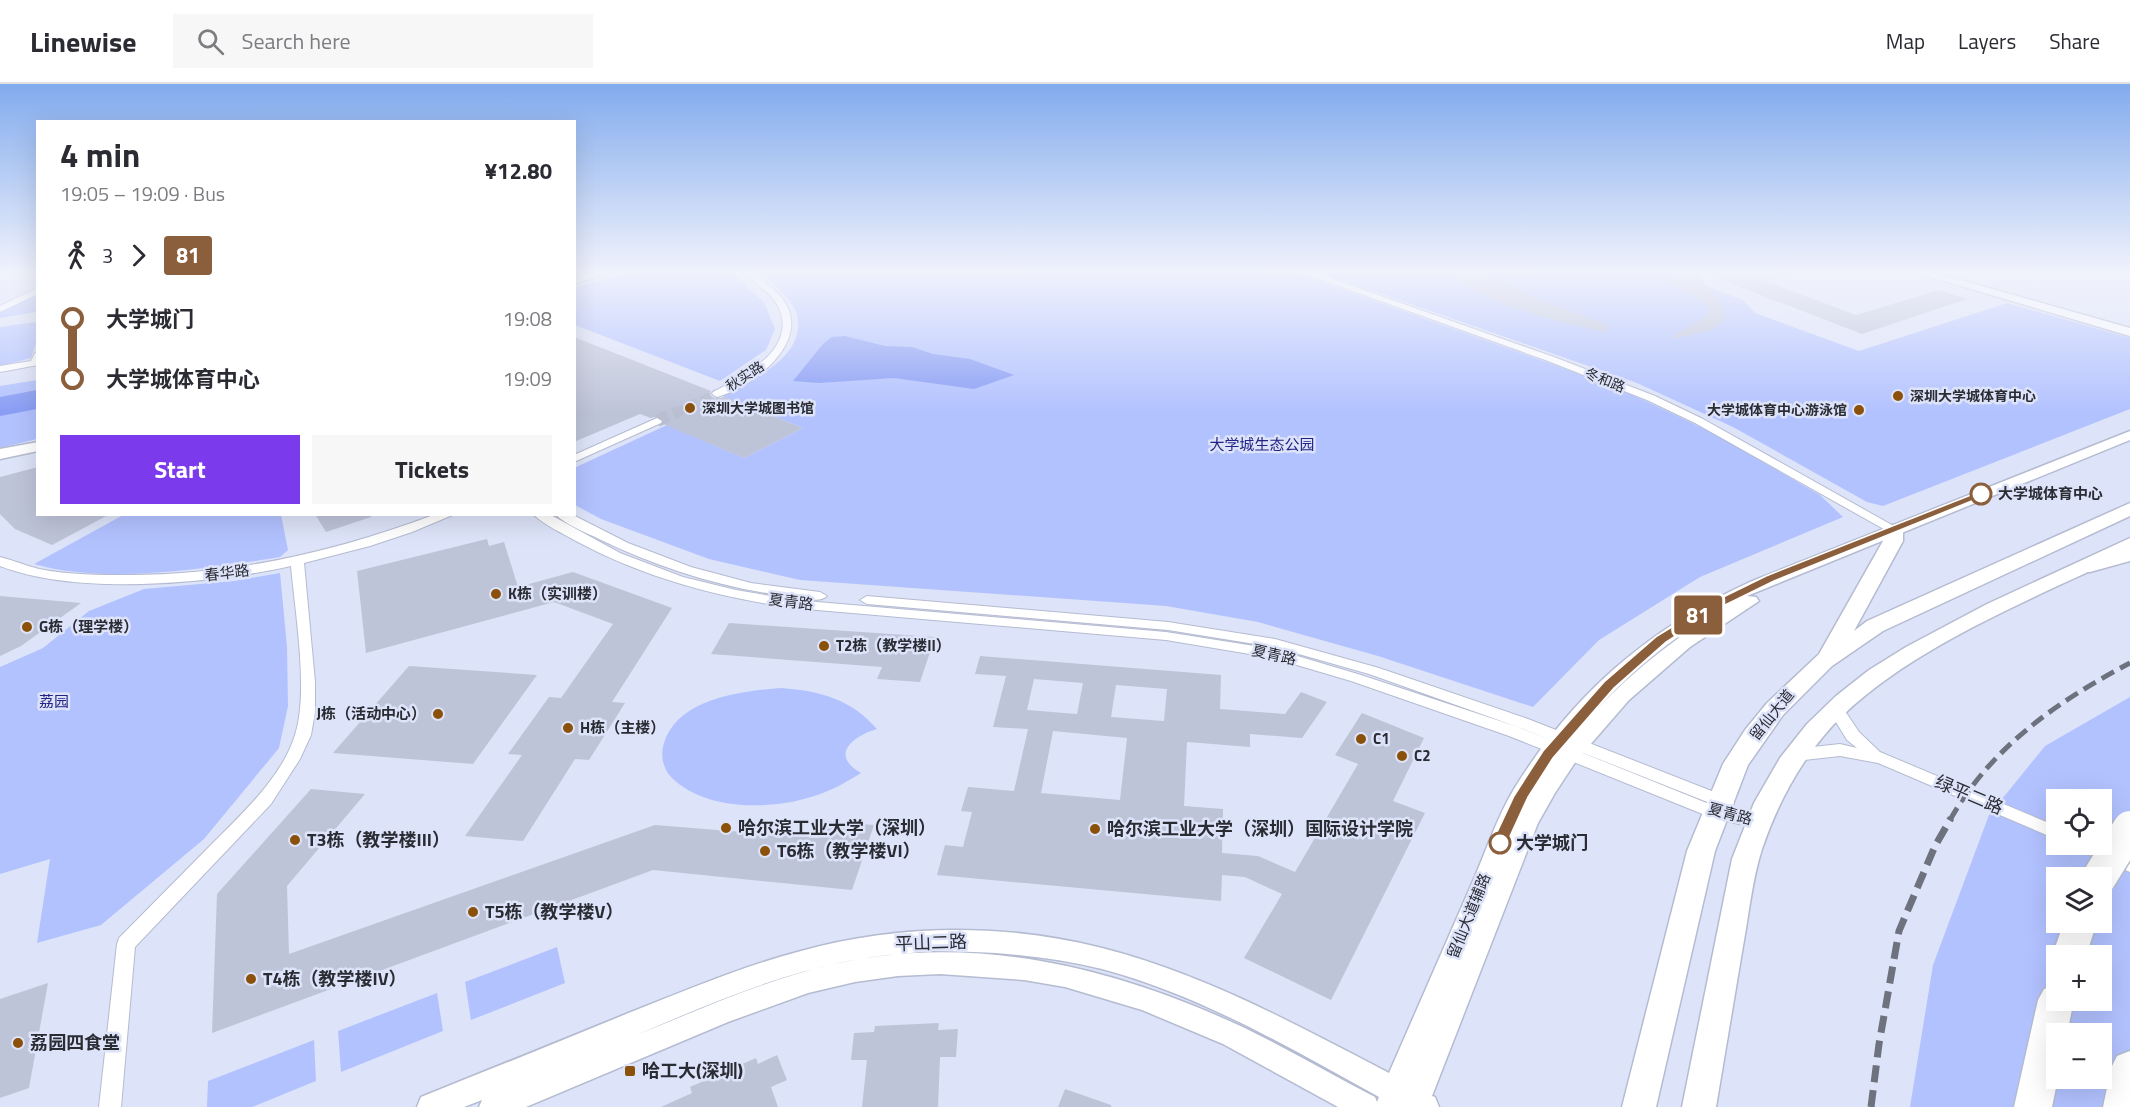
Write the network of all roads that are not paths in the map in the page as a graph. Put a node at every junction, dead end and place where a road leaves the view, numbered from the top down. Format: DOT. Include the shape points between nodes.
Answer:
graph roads {
  1 [pos="786,318"];
  2 [pos="1434,318"];
  3 [pos="2089,318"];
  4 [pos="2130,330"];
  5 [pos="36,360"];
  6 [pos="0,369"];
  7 [pos="36,370"];
  8 [pos="0,377"];
  9 [pos="717,394"];
  10 [pos="657,421"];
  11 [pos="2130,435"];
  12 [pos="2130,445"];
  13 [pos="36,446"];
  14 [pos="0,454"];
  15 [pos="576,458"];
  16 [pos="2130,510"];
  17 [pos="443,516"];
  18 [pos="542,516"];
  19 [pos="565,516"];
  20 [pos="1893,535"];
  21 [pos="2130,544"];
  22 [pos="2130,556"];
  23 [pos="0,561"];
  24 [pos="297,561"];
  25 [pos="2066,575"];
  26 [pos="1824,661"];
  27 [pos="1836,709"];
  28 [pos="1566,746"];
  29 [pos="1795,756"];
  30 [pos="1881,758"];
  31 [pos="1719,807"];
  32 [pos="1759,823"];
  33 [pos="2130,828"];
  34 [pos="2046,829"];
  35 [pos="2107,855"];
  36 [pos="2130,865"];
  37 [pos="2105,867"];
  38 [pos="2053,1011"];
  39 [pos="2130,1068"];
  40 [pos="1408,1103"];
  41 [pos="110,1107"];
  42 [pos="431,1107"];
  43 [pos="493,1107"];
  44 [pos="1365,1107"];
  45 [pos="1639,1107"];
  46 [pos="1699,1107"];
  47 [pos="2033,1107"];
  48 [pos="2122,1107"];
  1 -- 9 [label="street, 秋实路" via="786,337 765,365"];
  2 -- 20 [label="street, 冬和路" via="1651,398 1708,426"];
  3 -- 4 [label="main road"];
  5 -- 6 [label="street"];
  7 -- 8 [label="street"];
  10 -- 15 [label="street"];
  11 -- 20 [label="main road, 留仙大道辅路"];
  12 -- 20 [label="main road, 留仙大道辅路"];
  13 -- 14 [label="main road"];
  16 -- 26 [label="main road, 留仙大道" via="1899,614"];
  17 -- 24 [label="street, 春华路" via="384,538"];
  18 -- 28 [label="street, 夏青路" via="643,568 722,591 794,603 1235,646 1307,663"];
  19 -- 28 [label="street, 夏青路" via="634,553 751,587 804,595 1168,626 1266,641 1374,671"];
  20 -- 26 [label="main road"];
  20 -- 28 [label="main road, 留仙大道辅路" via="1754,599 1703,628 1654,666"];
  21 -- 25 [label="main road"];
  22 -- 25 [label="main road"];
  23 -- 24 [label="street, 春华路" via="48,574 133,579 211,575"];
  24 -- 41 [label="street" via="308,682 303,735 265,800 126,944"];
  25 -- 27 [label="main road" via="1918,648 1886,668"];
  26 -- 31 [label="main road, 留仙大道" via="1797,685 1754,736 1736,764"];
  27 -- 29 [label="main road"];
  27 -- 30 [label="street" via="1853,736"];
  28 -- 31 [label="street, 夏青路"];
  28 -- 40 [label="main road, 留仙大道辅路" via="1527,823"];
  29 -- 30 [label="street" via="1840,750"];
  29 -- 32 [label="main road"];
  30 -- 34 [label="street, 绿平二路"];
  31 -- 32 [label="street, 夏青路"];
  31 -- 45 [label="main road, 留仙大道" via="1701,851"];
  32 -- 46 [label="main road" via="1743,868"];
  33 -- 37 [label="highway, bridge"];
  35 -- 36 [label="street"];
  38 -- 47 [label="highway"];
  39 -- 48 [label="highway"];
  40 -- 42 [label="main road, 平山二路" via="1244,1013 1141,970 1031,945 943,941 848,951 763,973"];
  43 -- 44 [label="main road, 平山二路" via="791,986 855,971 973,962 1031,968 1144,999 1235,1036"];
}
